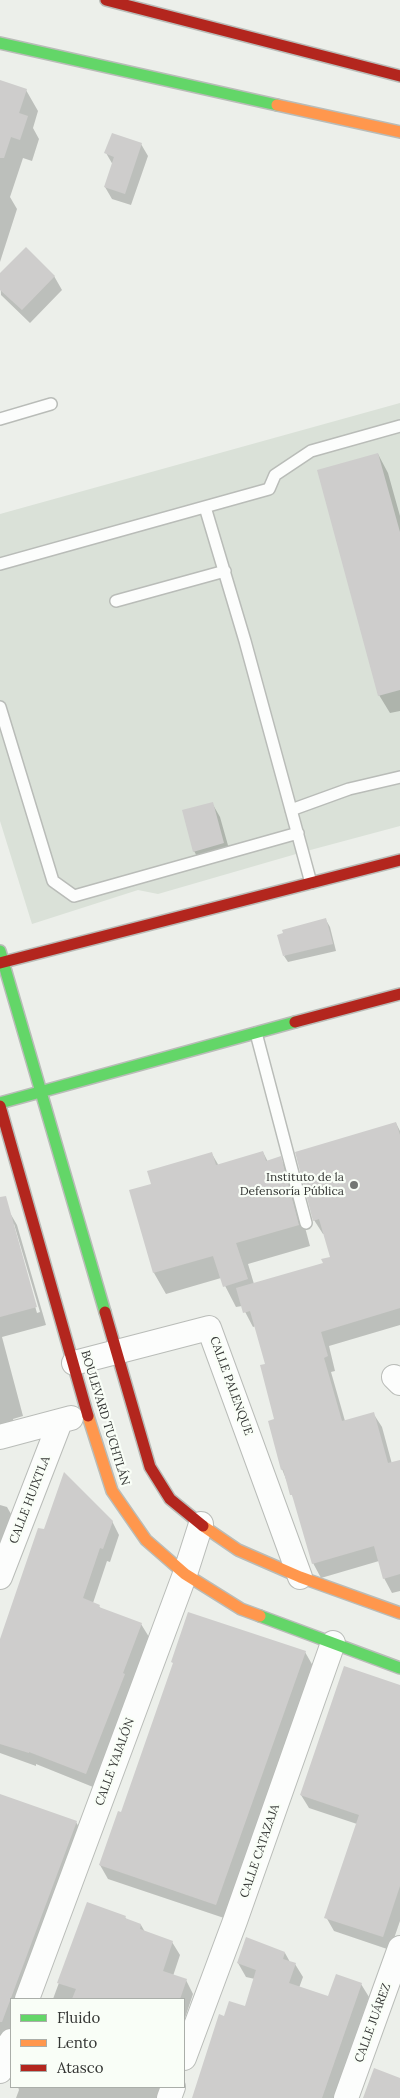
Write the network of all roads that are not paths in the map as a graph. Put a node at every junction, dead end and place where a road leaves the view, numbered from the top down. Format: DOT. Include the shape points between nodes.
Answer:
graph roads {
  1 [pos="106,0"];
  2 [pos="0,43"];
  3 [pos="400,76"];
  4 [pos="400,132"];
  5 [pos="51,404"];
  6 [pos="1,416"];
  7 [pos="400,426"];
  8 [pos="205,508"];
  9 [pos="0,564"];
  10 [pos="225,571"];
  11 [pos="116,601"];
  12 [pos="0,707"];
  13 [pos="400,777"];
  14 [pos="292,810"];
  15 [pos="298,833"];
  16 [pos="400,860"];
  17 [pos="311,883"];
  18 [pos="1,959"];
  19 [pos="400,994"];
  20 [pos="256,1033"];
  21 [pos="42,1092"];
  22 [pos="0,1104"];
  23 [pos="306,1223"];
  24 [pos="115,1352"];
  25 [pos="74,1363"];
  26 [pos="87,1412"];
  27 [pos="60,1422"];
  28 [pos="0,1437"];
  29 [pos="201,1524"];
  30 [pos="185,1574"];
  31 [pos="0,1577"];
  32 [pos="300,1577"];
  33 [pos="400,1613"];
  34 [pos="333,1643"];
  35 [pos="400,1668"];
  36 [pos="400,1948"];
  37 [pos="27,1998"];
  38 [pos="10,2044"];
  39 [pos="185,2055"];
  40 [pos="0,2071"];
  41 [pos="346,2098"];
  1 -- 3 [label="main road"];
  2 -- 4 [label="main road"];
  5 -- 6 [label="lane"];
  7 -- 8 [label="lane" via="311,451 275,475 269,489"];
  8 -- 9 [label="lane"];
  8 -- 10 [label="lane"];
  10 -- 11 [label="lane"];
  10 -- 14 [label="lane"];
  12 -- 15 [label="lane" via="53,881 74,896"];
  13 -- 14 [label="lane" via="349,789"];
  14 -- 15 [label="lane"];
  15 -- 17 [label="lane"];
  16 -- 17 [label="main road"];
  17 -- 18 [label="main road"];
  18 -- 21 [label="main road"];
  19 -- 20 [label="main road"];
  20 -- 21 [label="main road"];
  20 -- 23 [label="lane"];
  21 -- 22 [label="main road"];
  21 -- 24 [label="main road"];
  22 -- 25 [label="main road, BOULEVARD TUCHTLÁN"];
  24 -- 25 [label="street, CALLE PALENQUE"];
  24 -- 29 [label="main road" via="150,1467 170,1500"];
  24 -- 32 [label="street, CALLE PALENQUE" via="210,1328"];
  25 -- 26 [label="main road, BOULEVARD TUCHTLÁN"];
  26 -- 27 [label="street"];
  26 -- 30 [label="main road, BOULEVARD TUCHTLÁN" via="112,1491 146,1540"];
  27 -- 28 [label="street"];
  27 -- 31 [label="street, CALLE HUIXTLA"];
  29 -- 30 [label="street, CALLE YAJALÓN"];
  29 -- 32 [label="main road" via="238,1550"];
  30 -- 34 [label="main road, BOULEVARD TUCHTLÁN" via="241,1609"];
  30 -- 37 [label="street, CALLE YAJALÓN"];
  32 -- 33 [label="main road"];
  34 -- 35 [label="main road, BOULEVARD TUCHTLÁN"];
  34 -- 39 [label="street, CALLE CATAZAJA"];
  36 -- 41 [label="street, CALLE JUÁREZ"];
  38 -- 40 [label="street"];
}
